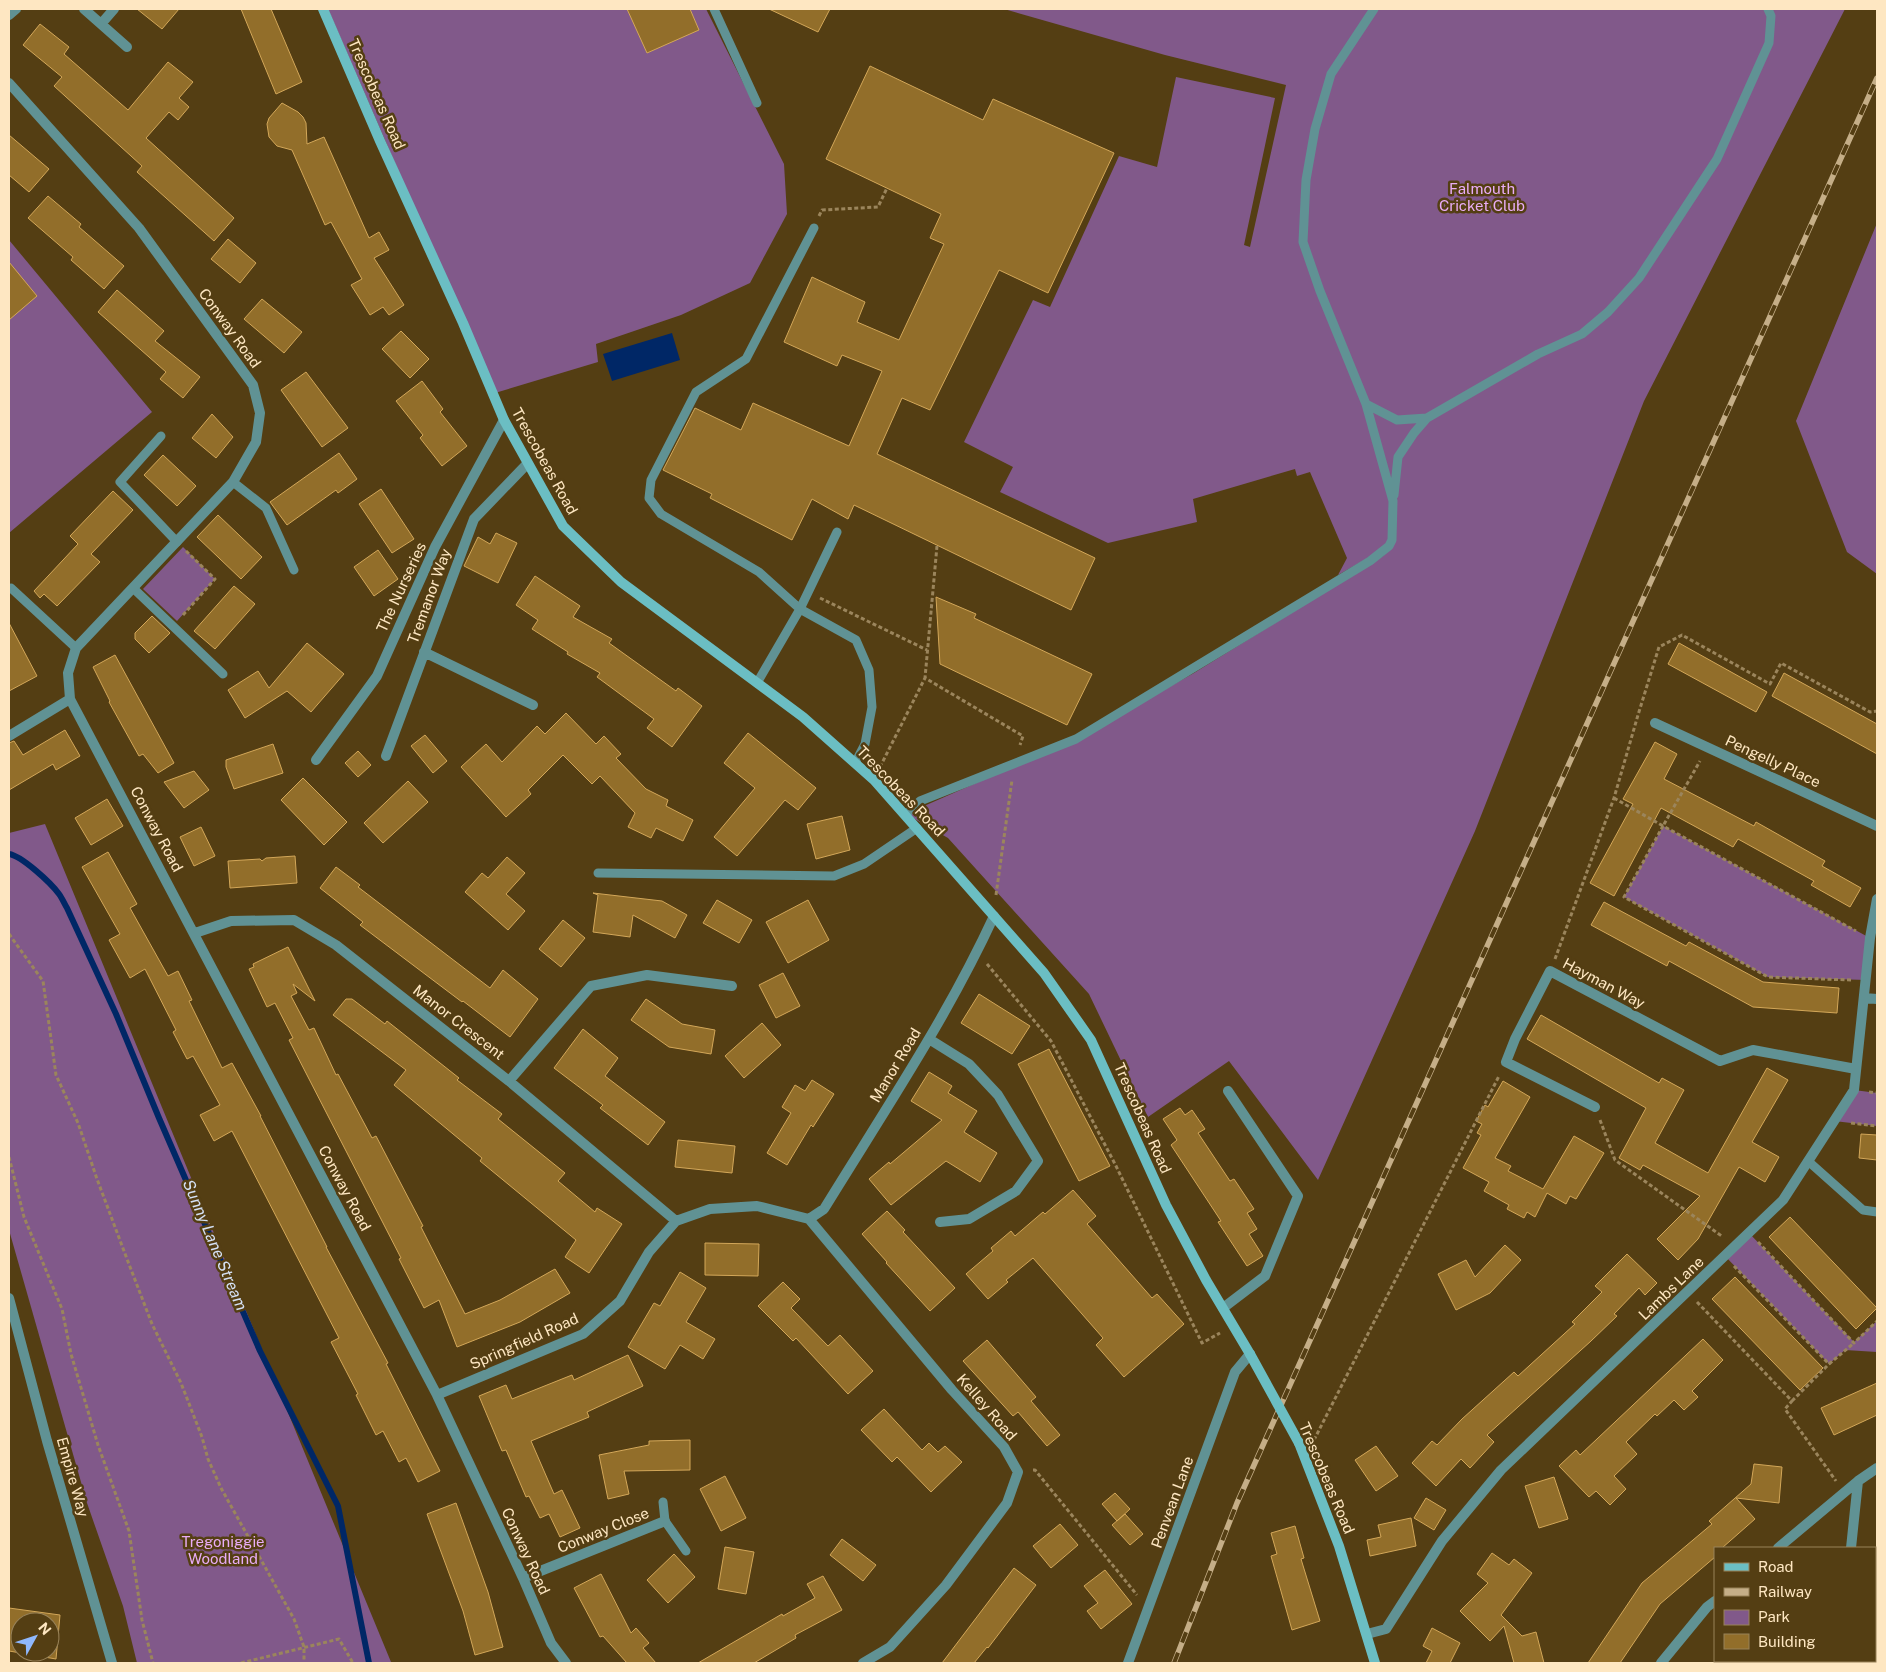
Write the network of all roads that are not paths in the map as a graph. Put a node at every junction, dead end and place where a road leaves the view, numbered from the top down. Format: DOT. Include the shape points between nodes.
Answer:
graph roads {
  1 [pos="16,9"];
  2 [pos="84,9"];
  3 [pos="114,9"];
  4 [pos="323,9"];
  5 [pos="714,9"];
  6 [pos="1374,9"];
  7 [pos="1768,9"];
  8 [pos="9,15"];
  9 [pos="100,24"];
  10 [pos="126,48"];
  11 [pos="9,84"];
  12 [pos="757,104"];
  13 [pos="814,228"];
  14 [pos="1366,404"];
  15 [pos="1427,418"];
  16 [pos="504,420"];
  17 [pos="161,436"];
  18 [pos="527,464"];
  19 [pos="233,482"];
  20 [pos="1393,501"];
  21 [pos="837,532"];
  22 [pos="177,542"];
  23 [pos="294,570"];
  24 [pos="11,588"];
  25 [pos="133,588"];
  26 [pos="800,609"];
  27 [pos="76,648"];
  28 [pos="424,652"];
  29 [pos="223,674"];
  30 [pos="757,683"];
  31 [pos="70,699"];
  32 [pos="534,705"];
  33 [pos="1655,723"];
  34 [pos="9,736"];
  35 [pos="386,756"];
  36 [pos="316,760"];
  37 [pos="855,763"];
  38 [pos="906,814"];
  39 [pos="1877,826"];
  40 [pos="917,828"];
  41 [pos="598,873"];
  42 [pos="1877,899"];
  43 [pos="994,916"];
  44 [pos="195,933"];
  45 [pos="732,986"];
  46 [pos="1864,998"];
  47 [pos="1877,999"];
  48 [pos="929,1039"];
  49 [pos="1856,1069"];
  50 [pos="509,1082"];
  51 [pos="1228,1091"];
  52 [pos="1595,1107"];
  53 [pos="1808,1161"];
  54 [pos="1877,1212"];
  55 [pos="809,1219"];
  56 [pos="676,1221"];
  57 [pos="940,1222"];
  58 [pos="9,1298"];
  59 [pos="1223,1308"];
  60 [pos="1250,1354"];
  61 [pos="437,1395"];
  62 [pos="1877,1468"];
  63 [pos="1858,1481"];
  64 [pos="663,1502"];
  65 [pos="666,1521"];
  66 [pos="1779,1547"];
  67 [pos="1851,1547"];
  68 [pos="686,1551"];
  69 [pos="523,1578"];
  70 [pos="1714,1602"];
  71 [pos="1367,1634"];
  72 [pos="112,1663"];
  73 [pos="566,1663"];
  74 [pos="863,1663"];
  75 [pos="1128,1663"];
  76 [pos="1375,1663"];
  77 [pos="1661,1663"];
  1 -- 8 [label="street"];
  2 -- 9 [label="street"];
  3 -- 9 [label="street"];
  4 -- 16 [label="street, Trescobeas Road"];
  5 -- 12 [label="lane"];
  6 -- 14 [label="lane" via="1331,74 1315,129 1306,180 1303,242"];
  7 -- 15 [label="lane" via="1771,16 1769,43 1717,159 1639,278 1608,312 1582,334 1538,354"];
  9 -- 10 [label="street"];
  11 -- 19 [label="street, Conway Road" via="139,228 253,385 260,412 256,442"];
  13 -- 26 [label="lane" via="746,359 696,392 651,480 649,498 661,514 760,572"];
  14 -- 15 [label="lane" via="1397,420"];
  14 -- 20 [label="lane"];
  15 -- 20 [label="lane" via="1398,457"];
  16 -- 18 [label="street, Trescobeas Road"];
  16 -- 36 [label="street, The Nurseries" via="435,547 377,676"];
  17 -- 22 [label="lane" via="120,482"];
  18 -- 28 [label="street, Tremanor Way" via="474,519"];
  18 -- 30 [label="street, Trescobeas Road" via="563,526 621,582"];
  19 -- 22 [label="street, Conway Road"];
  19 -- 23 [label="lane" via="266,508"];
  20 -- 38 [label="lane" via="1392,540 1379,555 1076,739 920,801"];
  21 -- 26 [label="lane"];
  22 -- 25 [label="street, Conway Road"];
  24 -- 27 [label="lane"];
  25 -- 27 [label="street, Conway Road"];
  25 -- 29 [label="lane"];
  26 -- 30 [label="lane"];
  26 -- 37 [label="lane" via="856,640 869,670 872,707 865,744"];
  27 -- 31 [label="street, Conway Road" via="68,673"];
  28 -- 32 [label="street"];
  28 -- 35 [label="street, Tremanor Way"];
  30 -- 37 [label="street, Trescobeas Road" via="803,717"];
  31 -- 34 [label="street"];
  31 -- 44 [label="street, Conway Road"];
  33 -- 39 [label="street, Pengelly Place"];
  37 -- 38 [label="street, Trescobeas Road"];
  38 -- 40 [label="street, Trescobeas Road"];
  40 -- 41 [label="lane" via="864,864 834,876"];
  40 -- 43 [label="street, Trescobeas Road"];
  42 -- 46 [label="street, Lambs Lane"];
  43 -- 48 [label="street, Manor Road"];
  43 -- 59 [label="street, Trescobeas Road" via="1044,973 1091,1040 1166,1205"];
  44 -- 50 [label="street, Manor Crescent" via="231,921 294,920 336,945"];
  44 -- 61 [label="street, Conway Road"];
  45 -- 50 [label="street" via="647,975 591,986"];
  46 -- 47 [label="street"];
  46 -- 49 [label="street, Lambs Lane"];
  48 -- 55 [label="street, Manor Road" via="824,1209"];
  48 -- 57 [label="street" via="969,1064 998,1095 1038,1161 1016,1191 969,1219"];
  49 -- 52 [label="street, Hayman Way" via="1753,1050 1720,1061 1550,971 1506,1062"];
  49 -- 53 [label="street, Lambs Lane" via="1854,1090"];
  50 -- 56 [label="street, Manor Crescent"];
  51 -- 59 [label="street" via="1298,1196 1265,1276"];
  53 -- 54 [label="lane" via="1863,1210"];
  53 -- 71 [label="street, Lambs Lane" via="1783,1200 1501,1470 1442,1541 1386,1629"];
  55 -- 56 [label="street, Springfield Road" via="757,1206 710,1209"];
  55 -- 74 [label="street, Kelley Road" via="1004,1447 1018,1472 1007,1503 946,1585 890,1647"];
  56 -- 61 [label="street, Springfield Road" via="649,1252 620,1301 583,1334"];
  58 -- 72 [label="street, Empire Way" via="44,1432"];
  59 -- 60 [label="street, Trescobeas Road"];
  60 -- 71 [label="street, Trescobeas Road, bridge" via="1299,1443 1339,1546"];
  60 -- 75 [label="street, Penvean Lane" via="1235,1372"];
  61 -- 69 [label="street, Conway Road"];
  62 -- 63 [label="street"];
  63 -- 66 [label="street"];
  63 -- 67 [label="street"];
  64 -- 65 [label="lane"];
  65 -- 68 [label="lane"];
  65 -- 69 [label="street, Conway Close"];
  69 -- 73 [label="street, Conway Road" via="551,1643"];
  70 -- 77 [label="street"];
  71 -- 76 [label="street, Trescobeas Road"];
}
